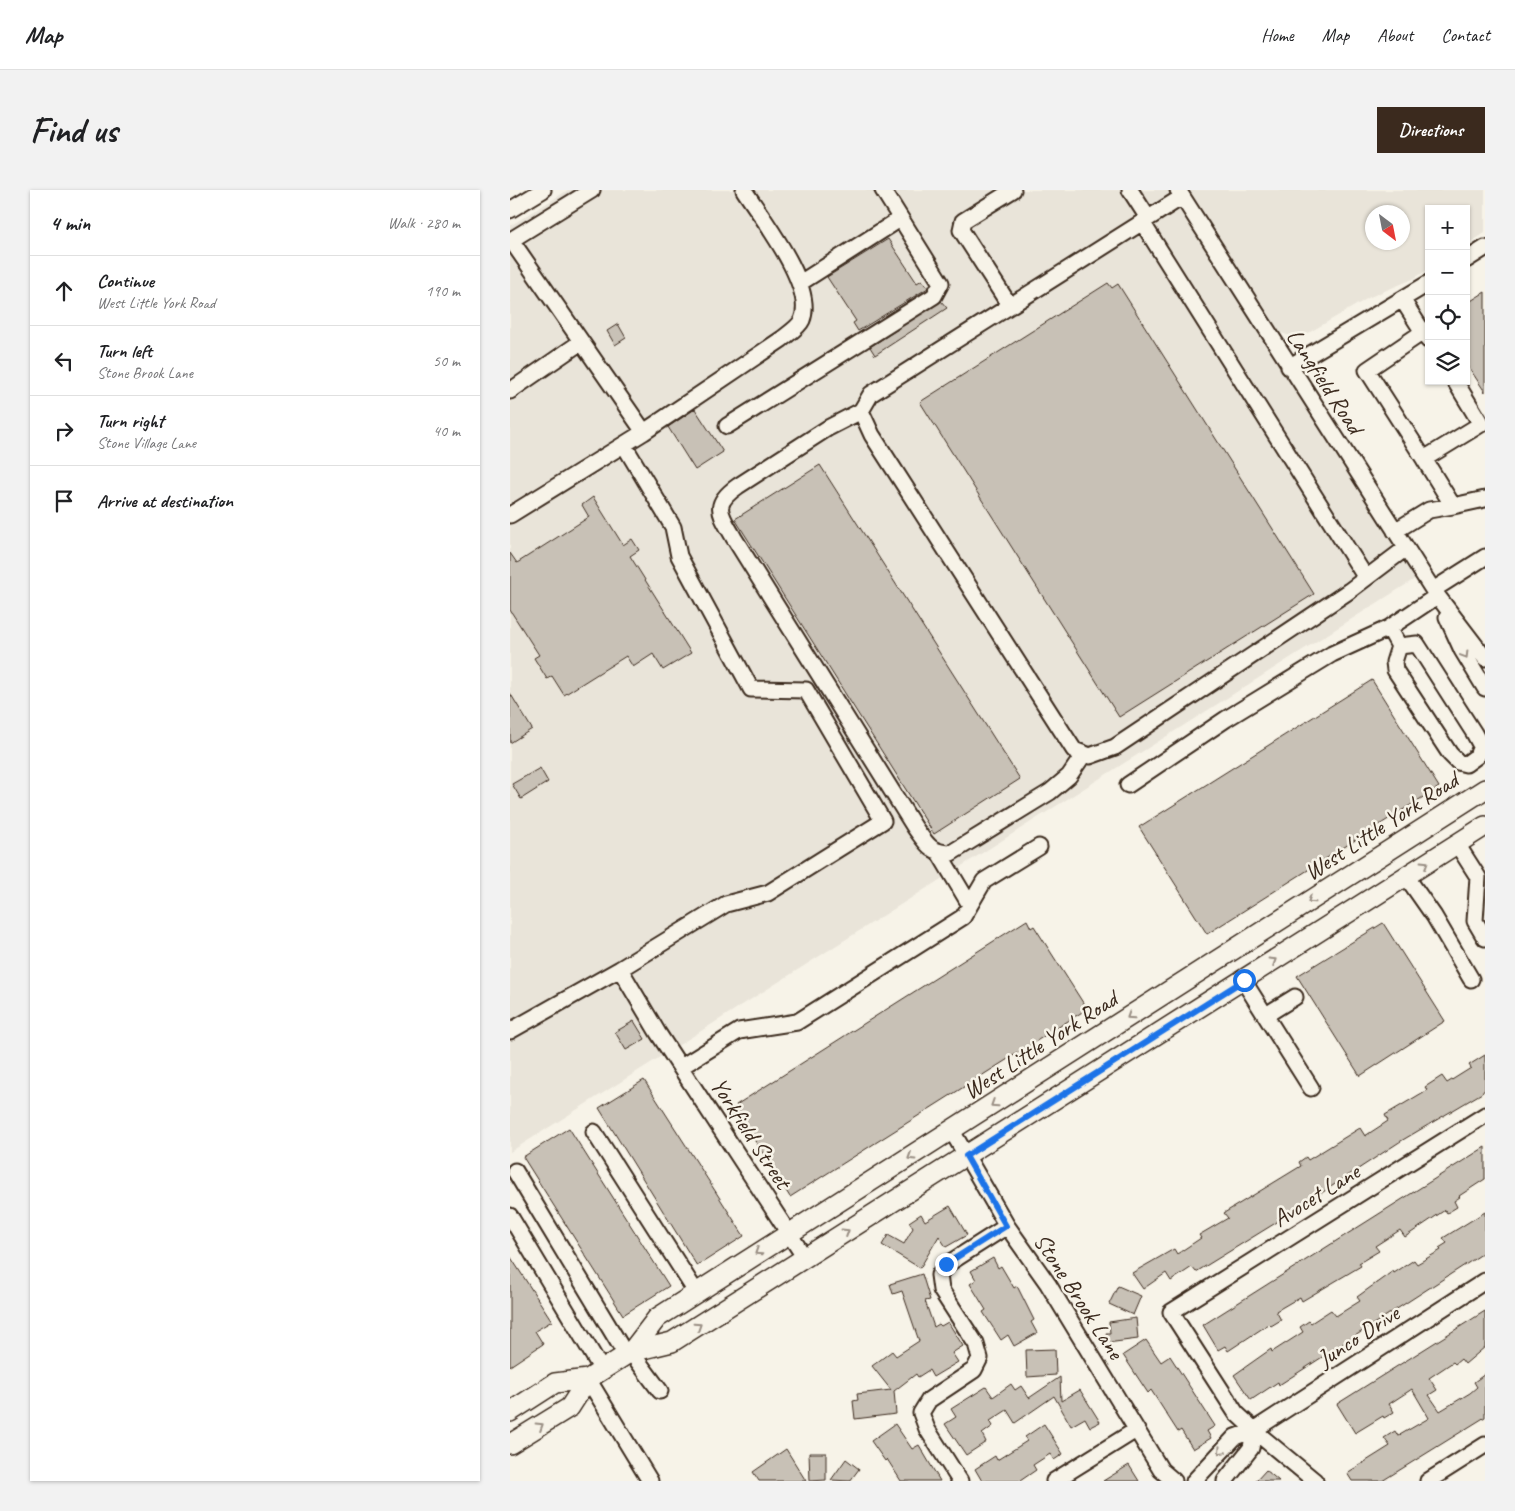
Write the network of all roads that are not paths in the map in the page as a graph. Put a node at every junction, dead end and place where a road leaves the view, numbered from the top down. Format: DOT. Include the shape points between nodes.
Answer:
graph roads {
  1 [pos="543,190"];
  2 [pos="592,190"];
  3 [pos="744,190"];
  4 [pos="883,190"];
  5 [pos="1013,190"];
  6 [pos="1130,190"];
  7 [pos="1180,194"];
  8 [pos="510,210"];
  9 [pos="900,219"];
  10 [pos="1145,220"];
  11 [pos="1485,248"];
  12 [pos="1470,257"];
  13 [pos="800,283"];
  14 [pos="1425,285"];
  15 [pos="1402,299"];
  16 [pos="1010,306"];
  17 [pos="1425,334"];
  18 [pos="1425,337"];
  19 [pos="582,342"];
  20 [pos="1289,367"];
  21 [pos="1457,385"];
  22 [pos="510,391"];
  23 [pos="861,411"];
  24 [pos="727,426"];
  25 [pos="644,432"];
  26 [pos="624,445"];
  27 [pos="1424,460"];
  28 [pos="1485,499"];
  29 [pos="1453,506"];
  30 [pos="510,516"];
  31 [pos="1395,531"];
  32 [pos="1406,548"];
  33 [pos="1485,557"];
  34 [pos="1366,578"];
  35 [pos="1435,593"];
  36 [pos="1389,628"];
  37 [pos="1399,646"];
  38 [pos="1485,658"];
  39 [pos="1485,688"];
  40 [pos="1084,754"];
  41 [pos="1128,785"];
  42 [pos="1485,789"];
  43 [pos="1485,826"];
  44 [pos="1457,844"];
  45 [pos="1039,847"];
  46 [pos="939,853"];
  47 [pos="1482,875"];
  48 [pos="1406,876"];
  49 [pos="1343,880"];
  50 [pos="970,905"];
  51 [pos="1360,905"];
  52 [pos="1480,918"];
  53 [pos="1485,938"];
  54 [pos="620,969"];
  55 [pos="1471,979"];
  56 [pos="1244,980"];
  57 [pos="1295,997"];
  58 [pos="1158,999"];
  59 [pos="1266,1015"];
  60 [pos="1175,1023"];
  61 [pos="510,1031"];
  62 [pos="681,1068"];
  63 [pos="1311,1088"];
  64 [pos="1485,1115"];
  65 [pos="952,1131"];
  66 [pos="594,1132"];
  67 [pos="966,1156"];
  68 [pos="515,1171"];
  69 [pos="510,1216"];
  70 [pos="1006,1226"];
  71 [pos="789,1233"];
  72 [pos="805,1258"];
  73 [pos="1485,1281"];
  74 [pos="696,1292"];
  75 [pos="628,1354"];
  76 [pos="595,1375"];
  77 [pos="660,1391"];
  78 [pos="510,1412"];
  79 [pos="1136,1430"];
  80 [pos="1254,1430"];
  81 [pos="510,1444"];
  82 [pos="1485,1445"];
  83 [pos="650,1481"];
  84 [pos="960,1481"];
  85 [pos="1054,1481"];
  86 [pos="1174,1481"];
  87 [pos="1194,1481"];
  88 [pos="1225,1481"];
  89 [pos="1315,1481"];
  90 [pos="1428,1481"];
  1 -- 8 [label="street"];
  2 -- 19 [label="street" via="511,240"];
  3 -- 13 [label="street"];
  4 -- 9 [label="street"];
  5 -- 16 [label="street" via="963,221 961,230"];
  6 -- 10 [label="street"];
  7 -- 10 [label="street"];
  7 -- 20 [label="street, Langfield Road"];
  9 -- 13 [label="street"];
  9 -- 24 [label="street" via="941,283 934,296"];
  10 -- 16 [label="street"];
  10 -- 34 [label="street"];
  11 -- 12 [label="street"];
  13 -- 25 [label="street" via="804,297 802,320 782,339"];
  14 -- 15 [label="street"];
  15 -- 17 [label="street"];
  15 -- 20 [label="street"];
  16 -- 23 [label="street" via="871,394"];
  18 -- 27 [label="street" via="1367,370"];
  19 -- 22 [label="street"];
  19 -- 25 [label="street"];
  20 -- 31 [label="street, Langfield Road"];
  21 -- 27 [label="street" via="1481,424"];
  23 -- 40 [label="street" via="872,435 1074,750"];
  23 -- 46 [label="street" via="828,428 724,496 721,514 915,828 929,847"];
  25 -- 26 [label="street"];
  26 -- 30 [label="street"];
  26 -- 54 [label="street" via="673,526 680,556 751,689 806,690 883,821 768,894 726,904"];
  27 -- 29 [label="street"];
  28 -- 29 [label="street"];
  29 -- 31 [label="street" via="1429,510"];
  31 -- 32 [label="street, Langfield Road"];
  32 -- 34 [label="street"];
  32 -- 35 [label="street, Langfield Road"];
  33 -- 35 [label="street"];
  34 -- 40 [label="street" via="1115,747 1090,756"];
  35 -- 36 [label="street"];
  35 -- 38 [label="street, Langfield Road"];
  35 -- 39 [label="street, Langfield Road, one-way" via="1462,650"];
  36 -- 37 [label="street"];
  36 -- 41 [label="street" via="1332,654 1226,719"];
  37 -- 37 [label="street" via="1417,644 1474,733 1481,746 1477,756 1466,764 1458,762 1450,754 1395,670"];
  40 -- 46 [label="street" via="1069,776 1050,792 952,853"];
  42 -- 49 [label="main road, West Little York Road"];
  43 -- 44 [label="main road, West Little York Road"];
  44 -- 47 [label="street"];
  48 -- 44 [label="main road, West Little York Road, one-way"];
  45 -- 50 [label="street" via="984,881"];
  46 -- 50 [label="street"];
  47 -- 52 [label="street"];
  48 -- 51 [label="main road, West Little York Road"];
  48 -- 55 [label="street"];
  49 -- 51 [label="main road"];
  49 -- 58 [label="main road, West Little York Road, one-way"];
  50 -- 62 [label="street" via="963,917 797,1022 739,1030"];
  56 -- 51 [label="main road, West Little York Road, one-way"];
  52 -- 53 [label="street"];
  54 -- 61 [label="street"];
  54 -- 62 [label="street, Yorkfield Street"];
  56 -- 59 [label="street"];
  56 -- 60 [label="main road, West Little York Road"];
  57 -- 59 [label="street"];
  58 -- 60 [label="main road"];
  58 -- 65 [label="main road, West Little York Road, one-way"];
  59 -- 63 [label="street"];
  60 -- 67 [label="main road, West Little York Road"];
  62 -- 71 [label="street, Yorkfield Street"];
  64 -- 80 [label="street, Avocet Lane" via="1171,1312 1236,1413"];
  65 -- 67 [label="street, Stone Brook Lane"];
  65 -- 71 [label="main road, West Little York Road, one-way"];
  66 -- 74 [label="street"];
  67 -- 70 [label="street, Stone Brook Lane"];
  72 -- 67 [label="main road, West Little York Road, one-way"];
  68 -- 75 [label="street"];
  69 -- 76 [label="street"];
  70 -- 79 [label="street, Stone Brook Lane" via="1048,1284"];
  70 -- 84 [label="street" via="946,1264 939,1275 942,1290 976,1344 980,1358 974,1370 929,1400 921,1413 927,1429"];
  71 -- 72 [label="street, Yorkfield Street"];
  71 -- 74 [label="main road, West Little York Road, one-way"];
  75 -- 72 [label="main road, West Little York Road, one-way" via="672,1342"];
  73 -- 80 [label="street, Junco Drive"];
  74 -- 75 [label="main road, West Little York Road" via="657,1318"];
  75 -- 76 [label="main road, West Little York Road"];
  75 -- 77 [label="street"];
  76 -- 78 [label="main road, West Little York Road" via="554,1383"];
  81 -- 76 [label="main road, West Little York Road, one-way" via="570,1407"];
  76 -- 83 [label="street"];
  79 -- 85 [label="street"];
  79 -- 86 [label="street, Stone Brook Lane" via="1161,1470"];
  80 -- 87 [label="street, Junco Drive, one-way" via="1235,1437"];
  80 -- 88 [label="street" via="1251,1448"];
  80 -- 89 [label="street"];
  82 -- 90 [label="street"];
}
